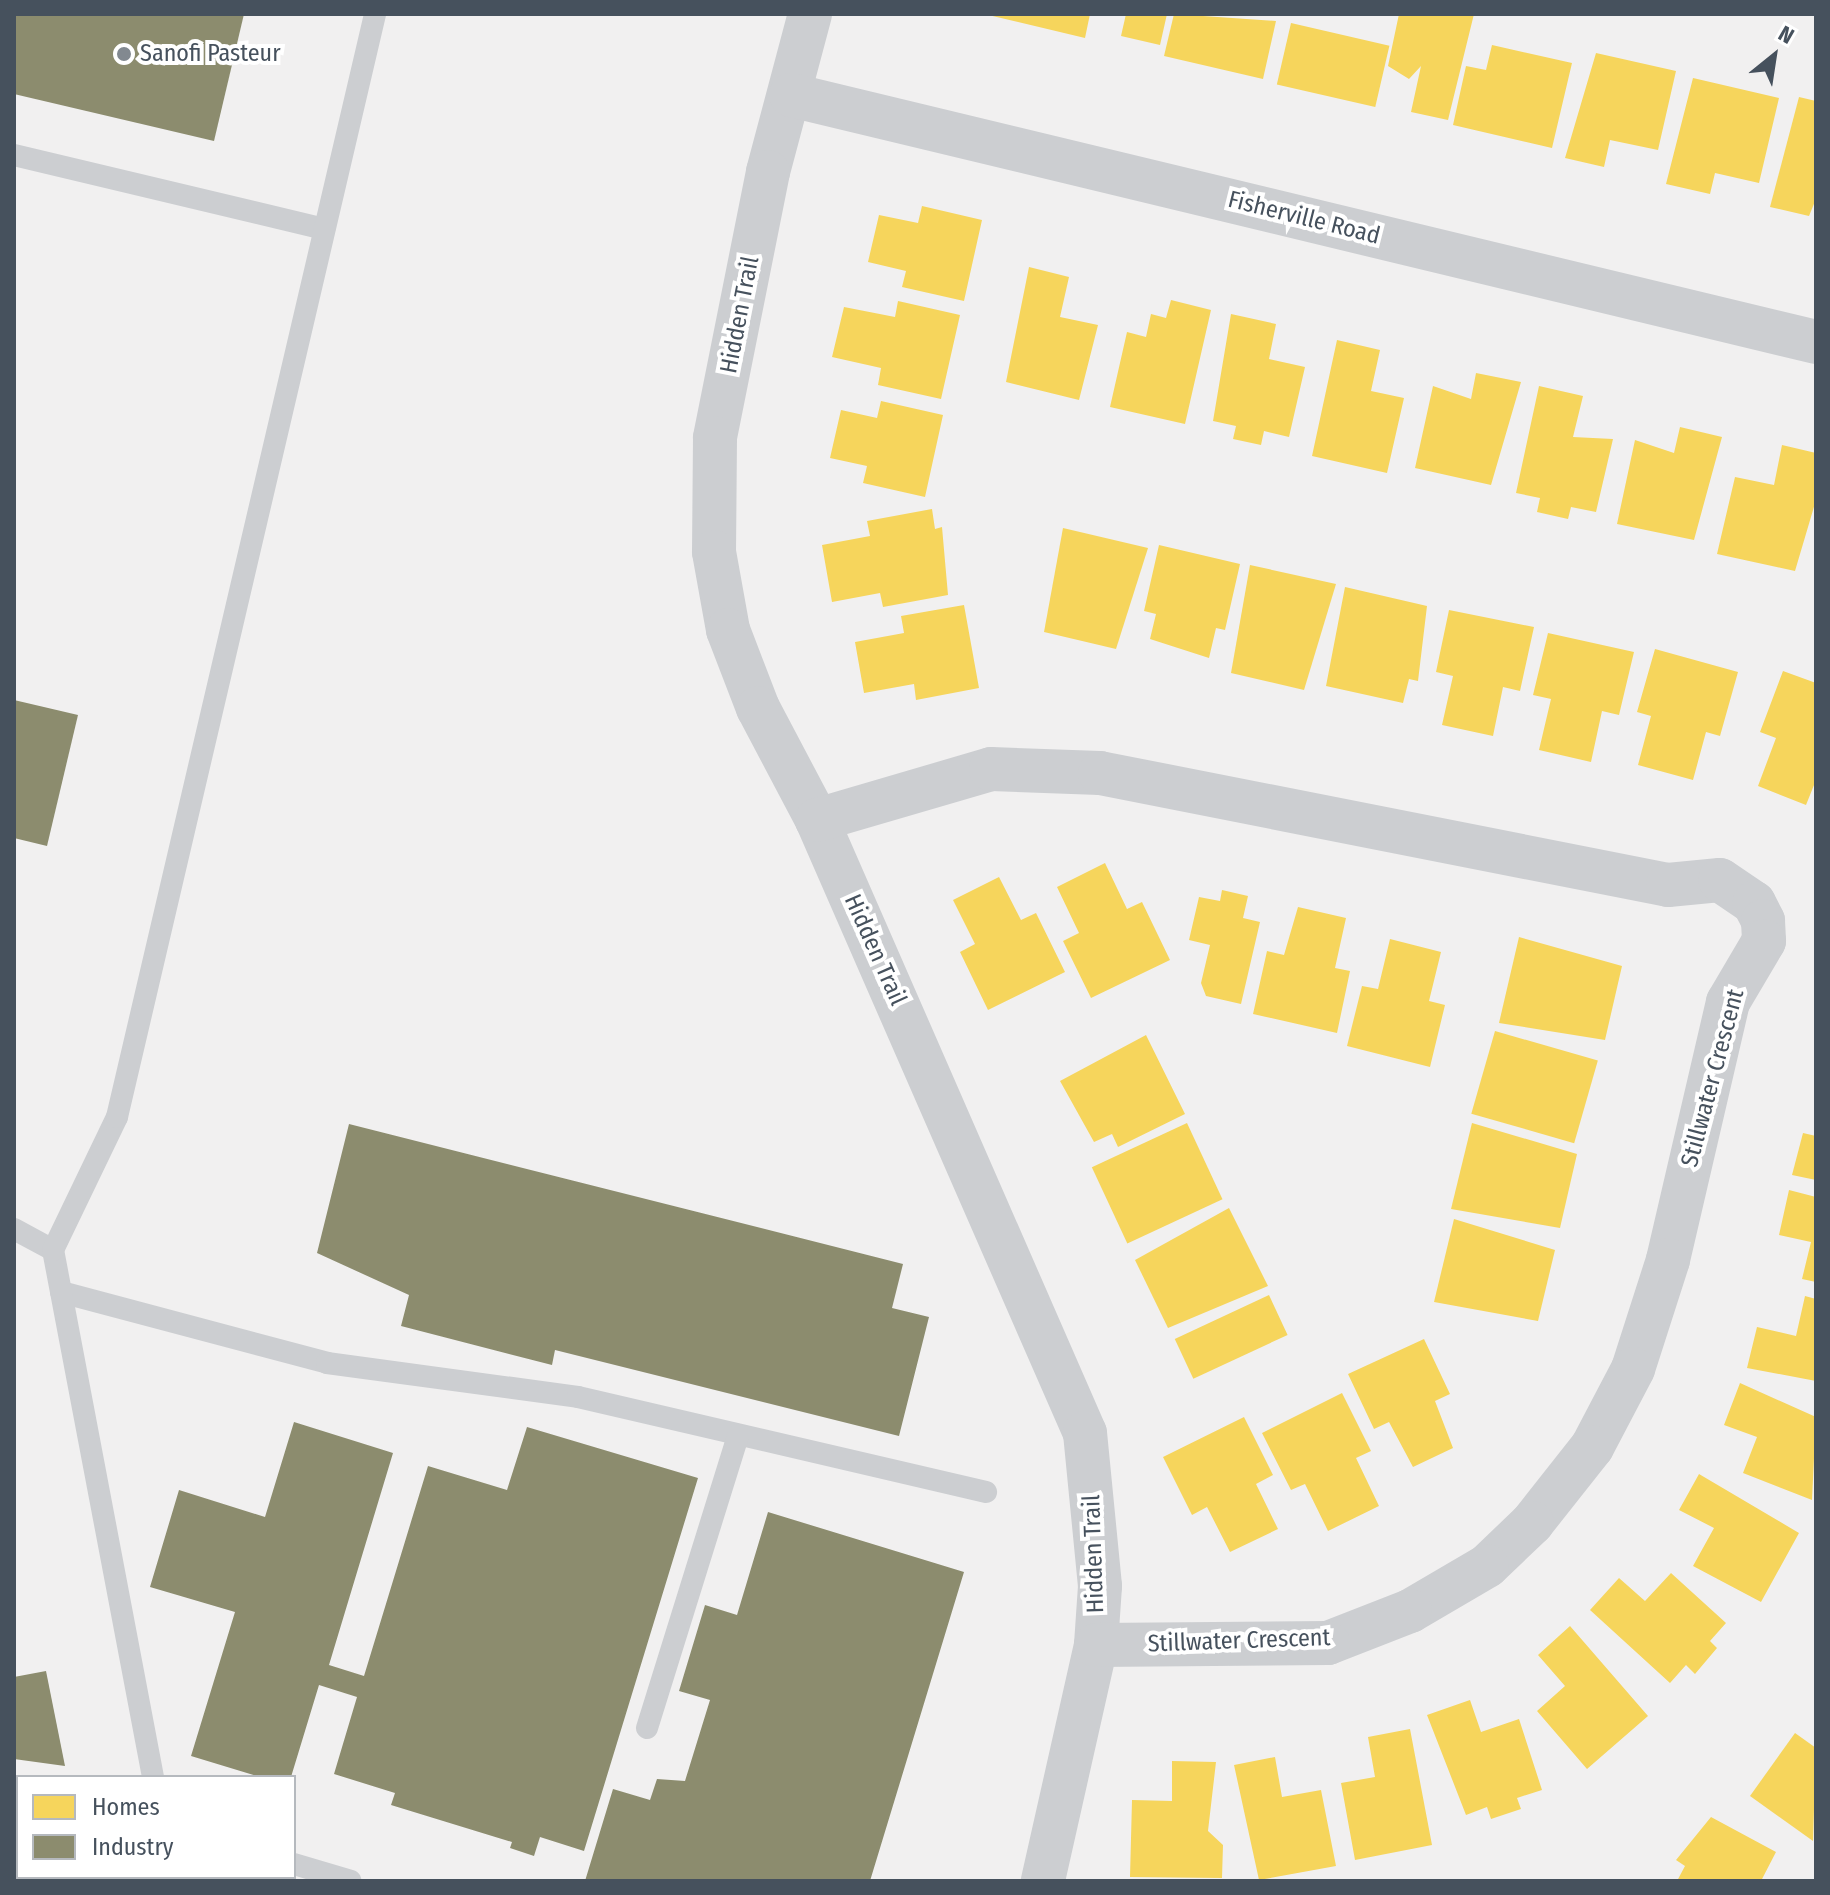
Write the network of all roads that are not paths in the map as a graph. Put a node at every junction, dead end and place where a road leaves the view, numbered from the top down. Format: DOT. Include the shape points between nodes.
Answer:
graph roads {
  1 [pos="375,14"];
  2 [pos="810,14"];
  3 [pos="791,95"];
  4 [pos="14,155"];
  5 [pos="324,229"];
  6 [pos="1816,342"];
  7 [pos="817,820"];
  8 [pos="14,1229"];
  9 [pos="53,1250"];
  10 [pos="61,1292"];
  11 [pos="738,1435"];
  12 [pos="986,1492"];
  13 [pos="1096,1645"];
  14 [pos="647,1728"];
  15 [pos="153,1775"];
  16 [pos="296,1865"];
  17 [pos="351,1881"];
  18 [pos="1043,1881"];
  1 -- 5 [label="lane"];
  2 -- 3 [label="street, Hidden Trail"];
  3 -- 6 [label="street, Fisherville Road"];
  3 -- 7 [label="street, Hidden Trail" via="768,172 715,438 711,520 728,630 758,708"];
  4 -- 5 [label="lane"];
  5 -- 9 [label="lane" via="117,1117"];
  7 -- 13 [label="street, Hidden Trail" via="1085,1433 1100,1586"];
  7 -- 13 [label="street, Stillwater Crescent" via="991,769 1100,773 1668,885 1720,880 1754,903 1763,921 1764,941 1728,1002 1668,1260 1633,1369 1592,1447 1532,1523 1474,1574 1410,1611 1328,1643"];
  8 -- 9 [label="lane"];
  9 -- 10 [label="lane"];
  10 -- 11 [label="lane" via="327,1363 578,1397"];
  10 -- 15 [label="lane"];
  11 -- 12 [label="lane"];
  11 -- 14 [label="lane"];
  13 -- 18 [label="street, Hidden Trail"];
  16 -- 17 [label="lane"];
}
